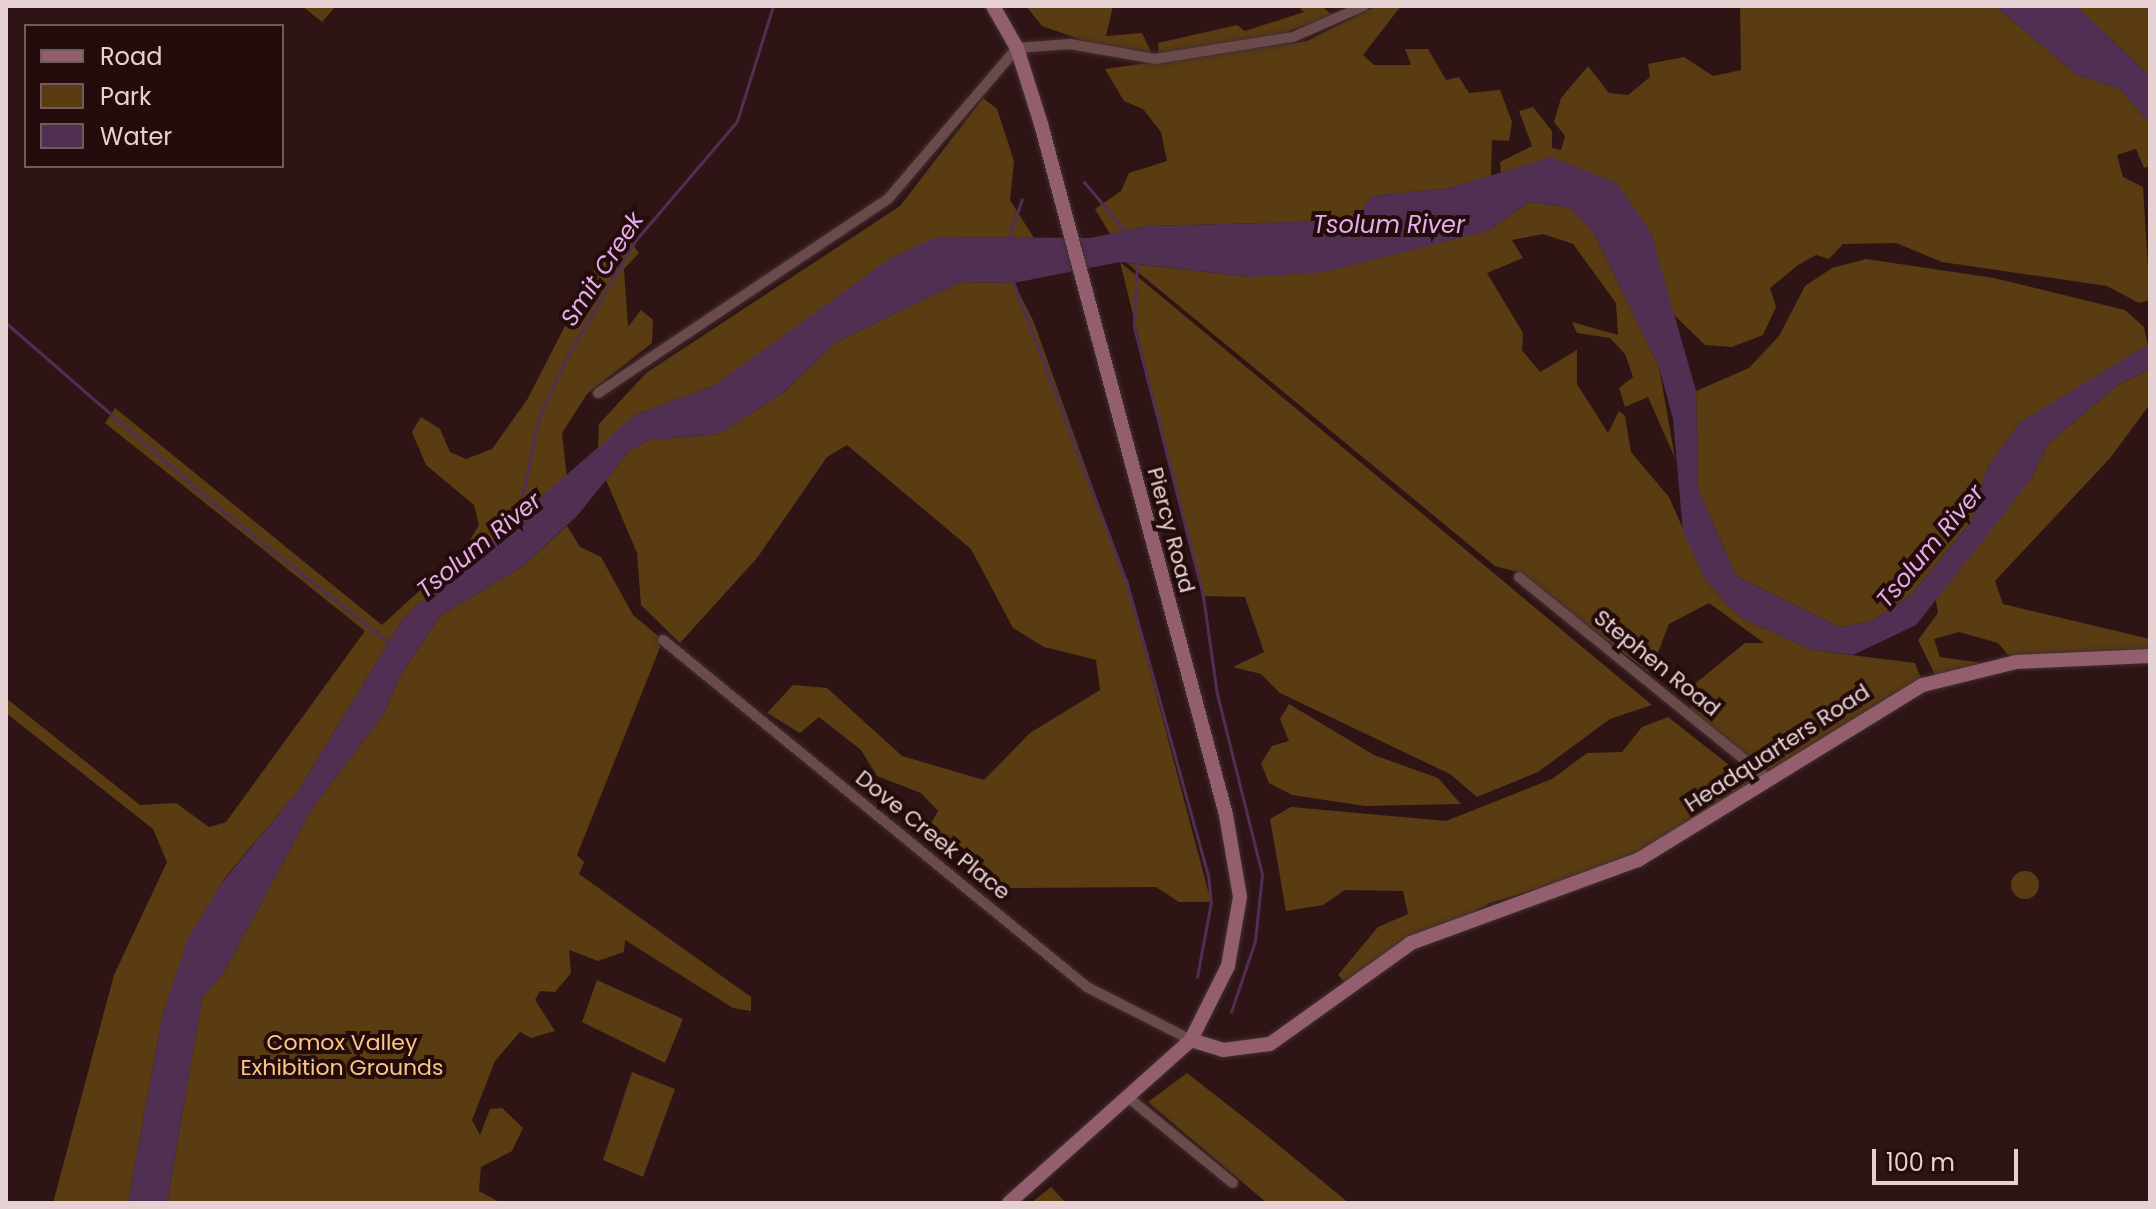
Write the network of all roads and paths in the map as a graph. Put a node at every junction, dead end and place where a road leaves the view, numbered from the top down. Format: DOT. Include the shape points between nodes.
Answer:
graph roads {
  1 [pos="993,6"];
  2 [pos="1364,6"];
  3 [pos="1017,48"];
  4 [pos="598,393"];
  5 [pos="1519,577"];
  6 [pos="663,640"];
  7 [pos="2150,656"];
  8 [pos="1770,780"];
  9 [pos="1191,1040"];
  10 [pos="1129,1098"];
  11 [pos="1233,1183"];
  12 [pos="1009,1203"];
  1 -- 3 [label="main road, Piercy Road"];
  2 -- 3 [label="street" via="1293,37 1155,59 1070,44"];
  3 -- 4 [label="street" via="888,199"];
  3 -- 9 [label="main road, Piercy Road" via="1236,867 1237,936"];
  5 -- 8 [label="street, Stephen Road"];
  6 -- 9 [label="street, Dove Creek Place" via="1087,987"];
  7 -- 8 [label="main road, Headquarters Road" via="2016,662 1945,678 1896,698"];
  8 -- 9 [label="main road, Headquarters Road" via="1638,860 1411,943 1270,1044 1223,1050"];
  9 -- 10 [label="main road, Piercy Road"];
  10 -- 11 [label="street"];
  10 -- 12 [label="main road"];
}
